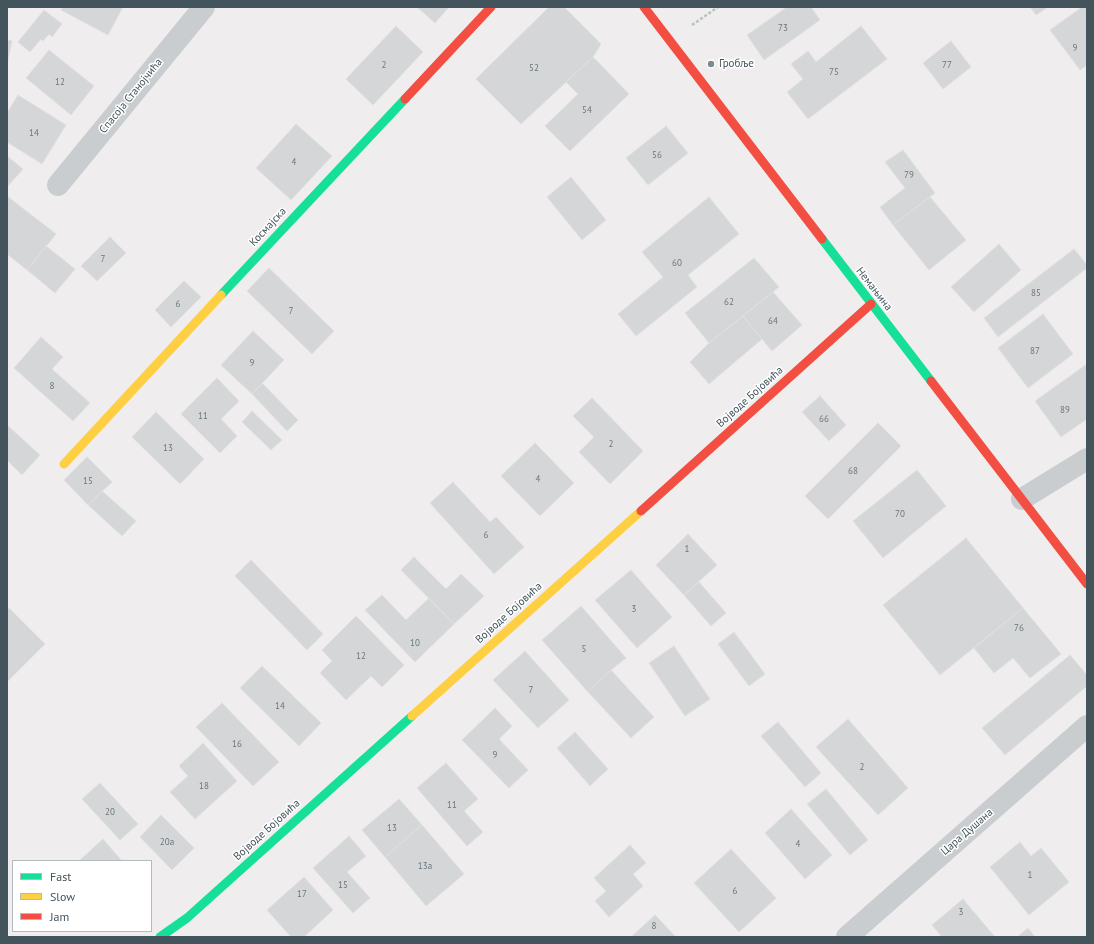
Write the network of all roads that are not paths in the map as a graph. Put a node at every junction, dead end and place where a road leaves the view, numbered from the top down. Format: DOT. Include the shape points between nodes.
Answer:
graph roads {
  1 [pos="204,7"];
  2 [pos="491,7"];
  3 [pos="644,7"];
  4 [pos="58,185"];
  5 [pos="870,304"];
  6 [pos="1087,459"];
  7 [pos="64,464"];
  8 [pos="1022,499"];
  9 [pos="1087,584"];
  10 [pos="1087,726"];
  11 [pos="160,937"];
  12 [pos="847,937"];
  1 -- 4 [label="street, Спасоја Станојчића"];
  2 -- 7 [label="street, Космајска"];
  3 -- 5 [label="street, Немањина"];
  5 -- 8 [label="street, Немањина"];
  5 -- 11 [label="street, Војводе Бојовића" via="187,918"];
  6 -- 8 [label="street"];
  8 -- 9 [label="street, Немањина"];
  10 -- 12 [label="street, Цара Душана"];
}
